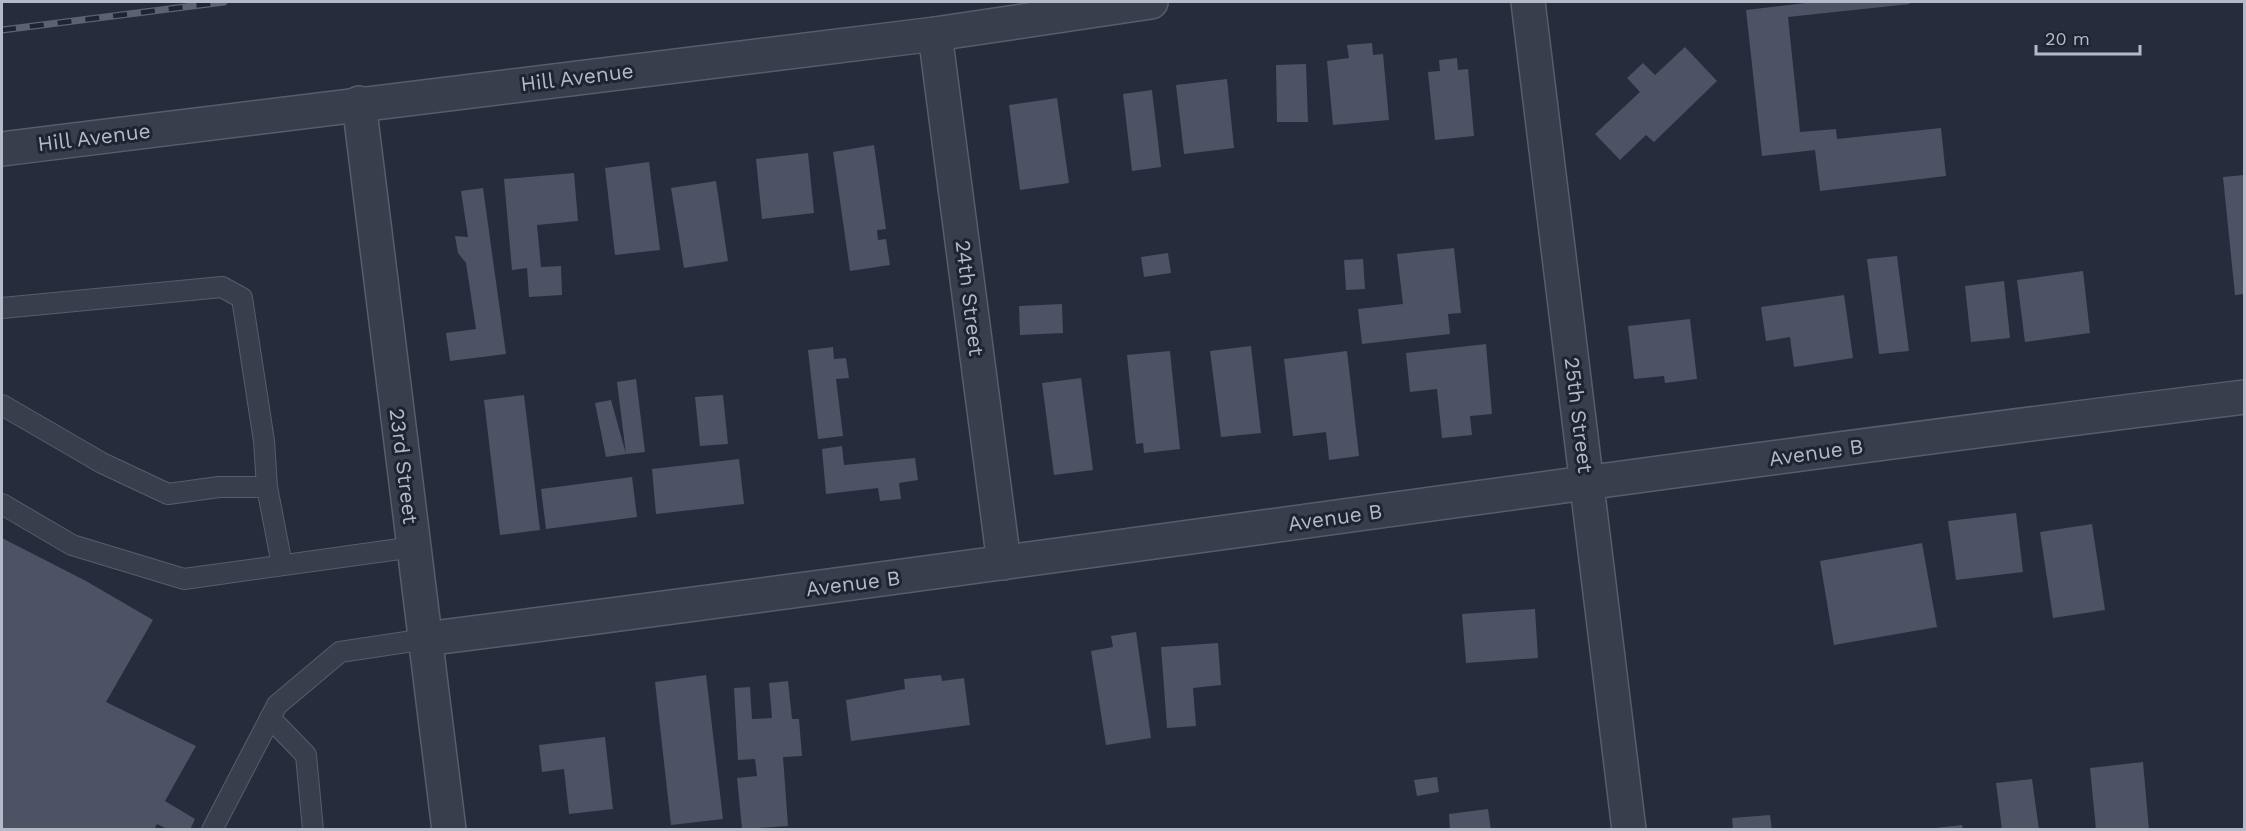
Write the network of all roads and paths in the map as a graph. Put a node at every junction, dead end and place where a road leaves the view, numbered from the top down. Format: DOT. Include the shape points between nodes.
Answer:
graph roads {
  1 [pos="1151,2"];
  2 [pos="1528,2"];
  3 [pos="935,34"];
  4 [pos="359,104"];
  5 [pos="2,149"];
  6 [pos="2,308"];
  7 [pos="2244,398"];
  8 [pos="2,405"];
  9 [pos="1587,482"];
  10 [pos="267,487"];
  11 [pos="2,504"];
  12 [pos="414,547"];
  13 [pos="1004,563"];
  14 [pos="282,565"];
  15 [pos="426,639"];
  16 [pos="270,718"];
  17 [pos="212,830"];
  18 [pos="314,830"];
  19 [pos="449,830"];
  20 [pos="1629,830"];
  1 -- 3 [label="street, Hill Avenue"];
  2 -- 9 [label="street, 25th Street"];
  3 -- 4 [label="street, Hill Avenue"];
  3 -- 13 [label="street, 24th Street"];
  4 -- 5 [label="street, Hill Avenue"];
  4 -- 12 [label="street, 23rd Street"];
  6 -- 10 [label="lane" via="222,287 242,298 264,441"];
  7 -- 9 [label="street, Avenue B"];
  8 -- 10 [label="lane" via="102,463 168,494 219,487"];
  9 -- 13 [label="street, Avenue B"];
  9 -- 20 [label="street, 25th Street"];
  10 -- 14 [label="lane"];
  11 -- 14 [label="lane" via="72,545 184,579"];
  12 -- 14 [label="lane"];
  12 -- 15 [label="street, 23rd Street"];
  13 -- 15 [label="street, Avenue B"];
  15 -- 16 [label="lane" via="340,652 277,705"];
  15 -- 19 [label="street, 23rd Street"];
  16 -- 17 [label="lane"];
  16 -- 18 [label="lane" via="306,755"];
}
